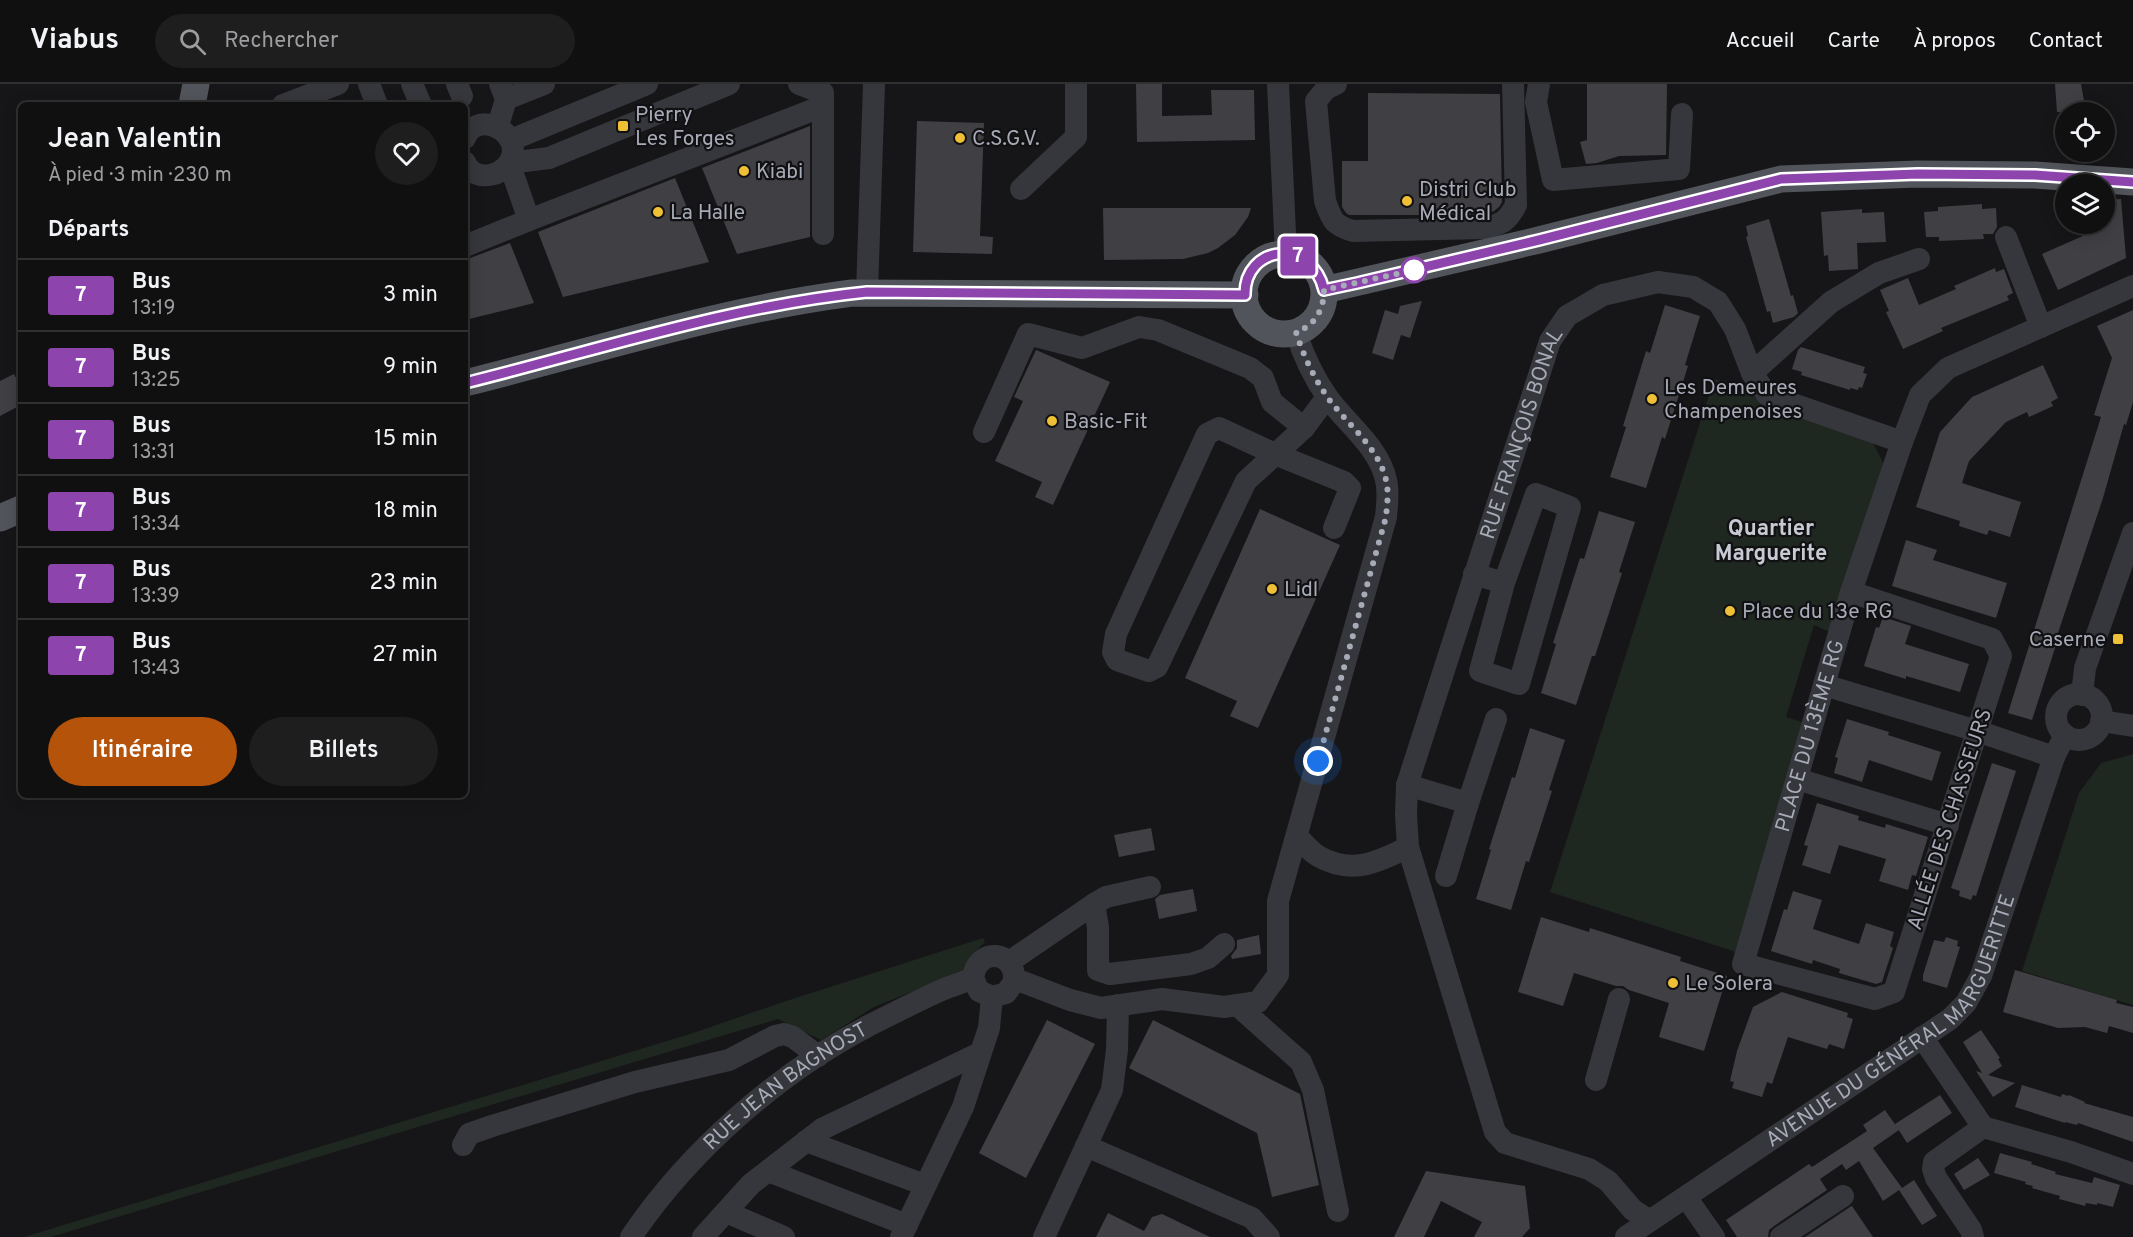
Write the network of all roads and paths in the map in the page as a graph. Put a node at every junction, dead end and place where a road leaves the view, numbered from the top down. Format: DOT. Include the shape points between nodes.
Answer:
graph roads {
  1 [pos="196,84"];
  2 [pos="369,84"];
  3 [pos="412,84"];
  4 [pos="544,84"];
  5 [pos="645,84"];
  6 [pos="729,84"];
  7 [pos="799,84"];
  8 [pos="874,84"];
  9 [pos="1076,84"];
  10 [pos="1278,84"];
  11 [pos="1336,84"];
  12 [pos="1513,84"];
  13 [pos="1539,84"];
  14 [pos="328,86"];
  15 [pos="503,91"];
  16 [pos="193,102"];
  17 [pos="290,102"];
  18 [pos="376,102"];
  19 [pos="420,102"];
  20 [pos="823,106"];
  21 [pos="1682,114"];
  22 [pos="504,133"];
  23 [pos="468,134"];
  24 [pos="509,164"];
  25 [pos="469,173"];
  26 [pos="2133,182"];
  27 [pos="1021,189"];
  28 [pos="529,220"];
  29 [pos="823,234"];
  30 [pos="2006,237"];
  31 [pos="468,245"];
  32 [pos="1286,254"];
  33 [pos="1919,259"];
  34 [pos="2133,286"];
  35 [pos="1324,290"];
  36 [pos="859,293"];
  37 [pos="1245,295"];
  38 [pos="2041,327"];
  39 [pos="1296,332"];
  40 [pos="1752,373"];
  41 [pos="468,382"];
  42 [pos="1327,397"];
  43 [pos="1304,428"];
  44 [pos="984,432"];
  45 [pos="1902,442"];
  46 [pos="1275,454"];
  47 [pos="1334,528"];
  48 [pos="2133,533"];
  49 [pos="1474,574"];
  50 [pos="1504,584"];
  51 [pos="1851,592"];
  52 [pos="1824,685"];
  53 [pos="2082,695"];
  54 [pos="1496,719"];
  55 [pos="2102,721"];
  56 [pos="2133,726"];
  57 [pos="1977,731"];
  58 [pos="2065,735"];
  59 [pos="2054,757"];
  60 [pos="1797,779"];
  61 [pos="1407,785"];
  62 [pos="1468,802"];
  63 [pos="1948,825"];
  64 [pos="1297,837"];
  65 [pos="1408,847"];
  66 [pos="1446,876"];
  67 [pos="1150,887"];
  68 [pos="1094,904"];
  69 [pos="1224,944"];
  70 [pos="1743,964"];
  71 [pos="1012,972"];
  72 [pos="973,978"];
  73 [pos="992,997"];
  74 [pos="1620,999"];
  75 [pos="1237,1005"];
  76 [pos="1110,1007"];
  77 [pos="1922,1037"];
  78 [pos="980,1053"];
  79 [pos="818,1056"];
  80 [pos="1596,1080"];
  81 [pos="1983,1127"];
  82 [pos="806,1141"];
  83 [pos="463,1145"];
  84 [pos="1086,1146"];
  85 [pos="768,1171"];
  86 [pos="2127,1173"];
  87 [pos="925,1185"];
  88 [pos="1843,1196"];
  89 [pos="1686,1197"];
  90 [pos="1338,1210"];
  91 [pos="726,1212"];
  92 [pos="1649,1220"];
  93 [pos="904,1231"];
  94 [pos="631,1237"];
  95 [pos="704,1237"];
  96 [pos="784,1237"];
  97 [pos="1044,1237"];
  98 [pos="1269,1237"];
  99 [pos="1626,1237"];
  100 [pos="1714,1237"];
  101 [pos="1781,1237"];
  102 [pos="1973,1237"];
  1 -- 16 [label="main road"];
  2 -- 18 [label="street"];
  3 -- 19 [label="street"];
  4 -- 15 [label="street"];
  5 -- 22 [label="street"];
  6 -- 24 [label="street" via="549,158"];
  7 -- 20 [label="street" via="823,93"];
  8 -- 36 [label="street"];
  9 -- 27 [label="street" via="1076,137"];
  10 -- 32 [label="street"];
  11 -- 12 [label="street" via="1316,101 1326,201 1338,227 1353,231 1484,228 1509,219 1516,205"];
  13 -- 21 [label="street" via="1536,102 1553,180 1679,169"];
  14 -- 17 [label="street"];
  15 -- 22 [label="street"];
  20 -- 28 [label="street"];
  20 -- 29 [label="street"];
  22 -- 23 [label="street" via="484,124"];
  22 -- 24 [label="street" via="513,153"];
  24 -- 25 [label="street" via="498,174"];
  24 -- 28 [label="street"];
  26 -- 35 [label="main road" via="2035,175 1918,174 1781,179"];
  28 -- 31 [label="street"];
  30 -- 38 [label="street"];
  32 -- 35 [label="main road" via="1309,262 1317,270"];
  32 -- 37 [label="main road" via="1258,263 1246,280"];
  33 -- 40 [label="street" via="1879,273 1831,302"];
  34 -- 38 [label="street"];
  35 -- 39 [label="main road" via="1316,319"];
  36 -- 37 [label="main road"];
  36 -- 41 [label="main road" via="804,300 675,327"];
  37 -- 39 [label="main road" via="1248,311 1261,326 1279,334"];
  38 -- 45 [label="street" via="1948,368 1920,395"];
  39 -- 42 [label="street"];
  40 -- 45 [label="street, RUE FRANÇOIS BONAL" via="1767,395"];
  40 -- 49 [label="street, RUE FRANÇOIS BONAL" via="1735,329 1718,302 1693,287 1658,282 1603,295 1568,316 1550,341"];
  42 -- 43 [label="street"];
  42 -- 64 [label="street" via="1376,456 1386,479 1388,499"];
  43 -- 44 [label="street" via="1272,402 1263,378 1250,368 1158,330 1139,327 1082,348 1028,334"];
  43 -- 46 [label="street"];
  45 -- 51 [label="street, PLACE DU 13ÈME RG"];
  46 -- 46 [label="street" via="1246,482 1157,667 1149,671 1117,660 1113,652 1116,634 1207,434 1219,428"];
  46 -- 47 [label="street" via="1350,488"];
  48 -- 53 [label="street" via="2085,668"];
  49 -- 50 [label="street"];
  49 -- 61 [label="street, RUE FRANÇOIS BONAL"];
  50 -- 50 [label="street" via="1536,494 1570,507 1519,684 1480,671"];
  51 -- 52 [label="street, PLACE DU 13ÈME RG"];
  51 -- 57 [label="street, ALLÉE DES CHASSEURS" via="1992,639 2001,656"];
  52 -- 57 [label="street"];
  52 -- 60 [label="street, PLACE DU 13ÈME RG"];
  53 -- 55 [label="street" via="2098,704"];
  53 -- 58 [label="street" via="2072,695 2058,708 2058,728"];
  54 -- 62 [label="street"];
  55 -- 56 [label="street"];
  55 -- 58 [label="street" via="2097,732 2087,739 2075,740"];
  57 -- 59 [label="street"];
  57 -- 63 [label="street, ALLÉE DES CHASSEURS"];
  58 -- 59 [label="street, AVENUE DU GÉNÉRAL MARGUERITTE"];
  59 -- 77 [label="street, AVENUE DU GÉNÉRAL MARGUERITTE" via="1981,976 1966,1003"];
  60 -- 63 [label="street"];
  60 -- 70 [label="street, PLACE DU 13ÈME RG"];
  61 -- 62 [label="street"];
  61 -- 65 [label="street, RUE FRANÇOIS BONAL"];
  62 -- 66 [label="street"];
  63 -- 70 [label="street, ALLÉE DES CHASSEURS" via="1894,992 1875,999"];
  64 -- 65 [label="street" via="1317,855 1346,867 1377,863"];
  64 -- 75 [label="street" via="1278,901 1278,975 1258,1002"];
  65 -- 92 [label="street, RUE FRANÇOIS BONAL" via="1495,1132 1505,1143 1589,1169 1608,1181 1633,1210"];
  67 -- 68 [label="street" via="1106,897"];
  68 -- 69 [label="street" via="1098,970 1110,974 1191,964 1208,958"];
  68 -- 71 [label="street"];
  71 -- 72 [label="street" via="997,956 983,958"];
  71 -- 73 [label="street" via="1006,993"];
  71 -- 76 [label="street" via="1023,982 1070,1000"];
  72 -- 73 [label="street" via="979,991"];
  72 -- 79 [label="street, RUE JEAN BAGNOST" via="869,1026"];
  73 -- 78 [label="street" via="989,1028"];
  74 -- 80 [label="street"];
  75 -- 76 [label="street" via="1224,1007 1162,999"];
  75 -- 90 [label="street" via="1301,1062 1313,1090"];
  76 -- 84 [label="street" via="1117,1050 1112,1090"];
  77 -- 81 [label="street"];
  77 -- 89 [label="street, AVENUE DU GÉNÉRAL MARGUERITTE"];
  78 -- 82 [label="street" via="822,1129"];
  78 -- 87 [label="street" via="963,1107"];
  79 -- 83 [label="street" via="793,1037 775,1036 729,1060 635,1082 469,1134"];
  79 -- 94 [label="street, RUE JEAN BAGNOST" via="782,1080 718,1136 653,1204"];
  81 -- 86 [label="street"];
  81 -- 102 [label="street" via="1934,1162 1933,1169"];
  82 -- 85 [label="street"];
  82 -- 87 [label="street"];
  84 -- 97 [label="street"];
  84 -- 98 [label="street" via="1252,1218"];
  85 -- 91 [label="street"];
  85 -- 93 [label="street"];
  87 -- 93 [label="street"];
  88 -- 101 [label="street"];
  89 -- 92 [label="street, AVENUE DU GÉNÉRAL MARGUERITTE"];
  89 -- 100 [label="street"];
  91 -- 95 [label="street"];
  91 -- 96 [label="street"];
  92 -- 99 [label="street, AVENUE DU GÉNÉRAL MARGUERITTE"];
}
